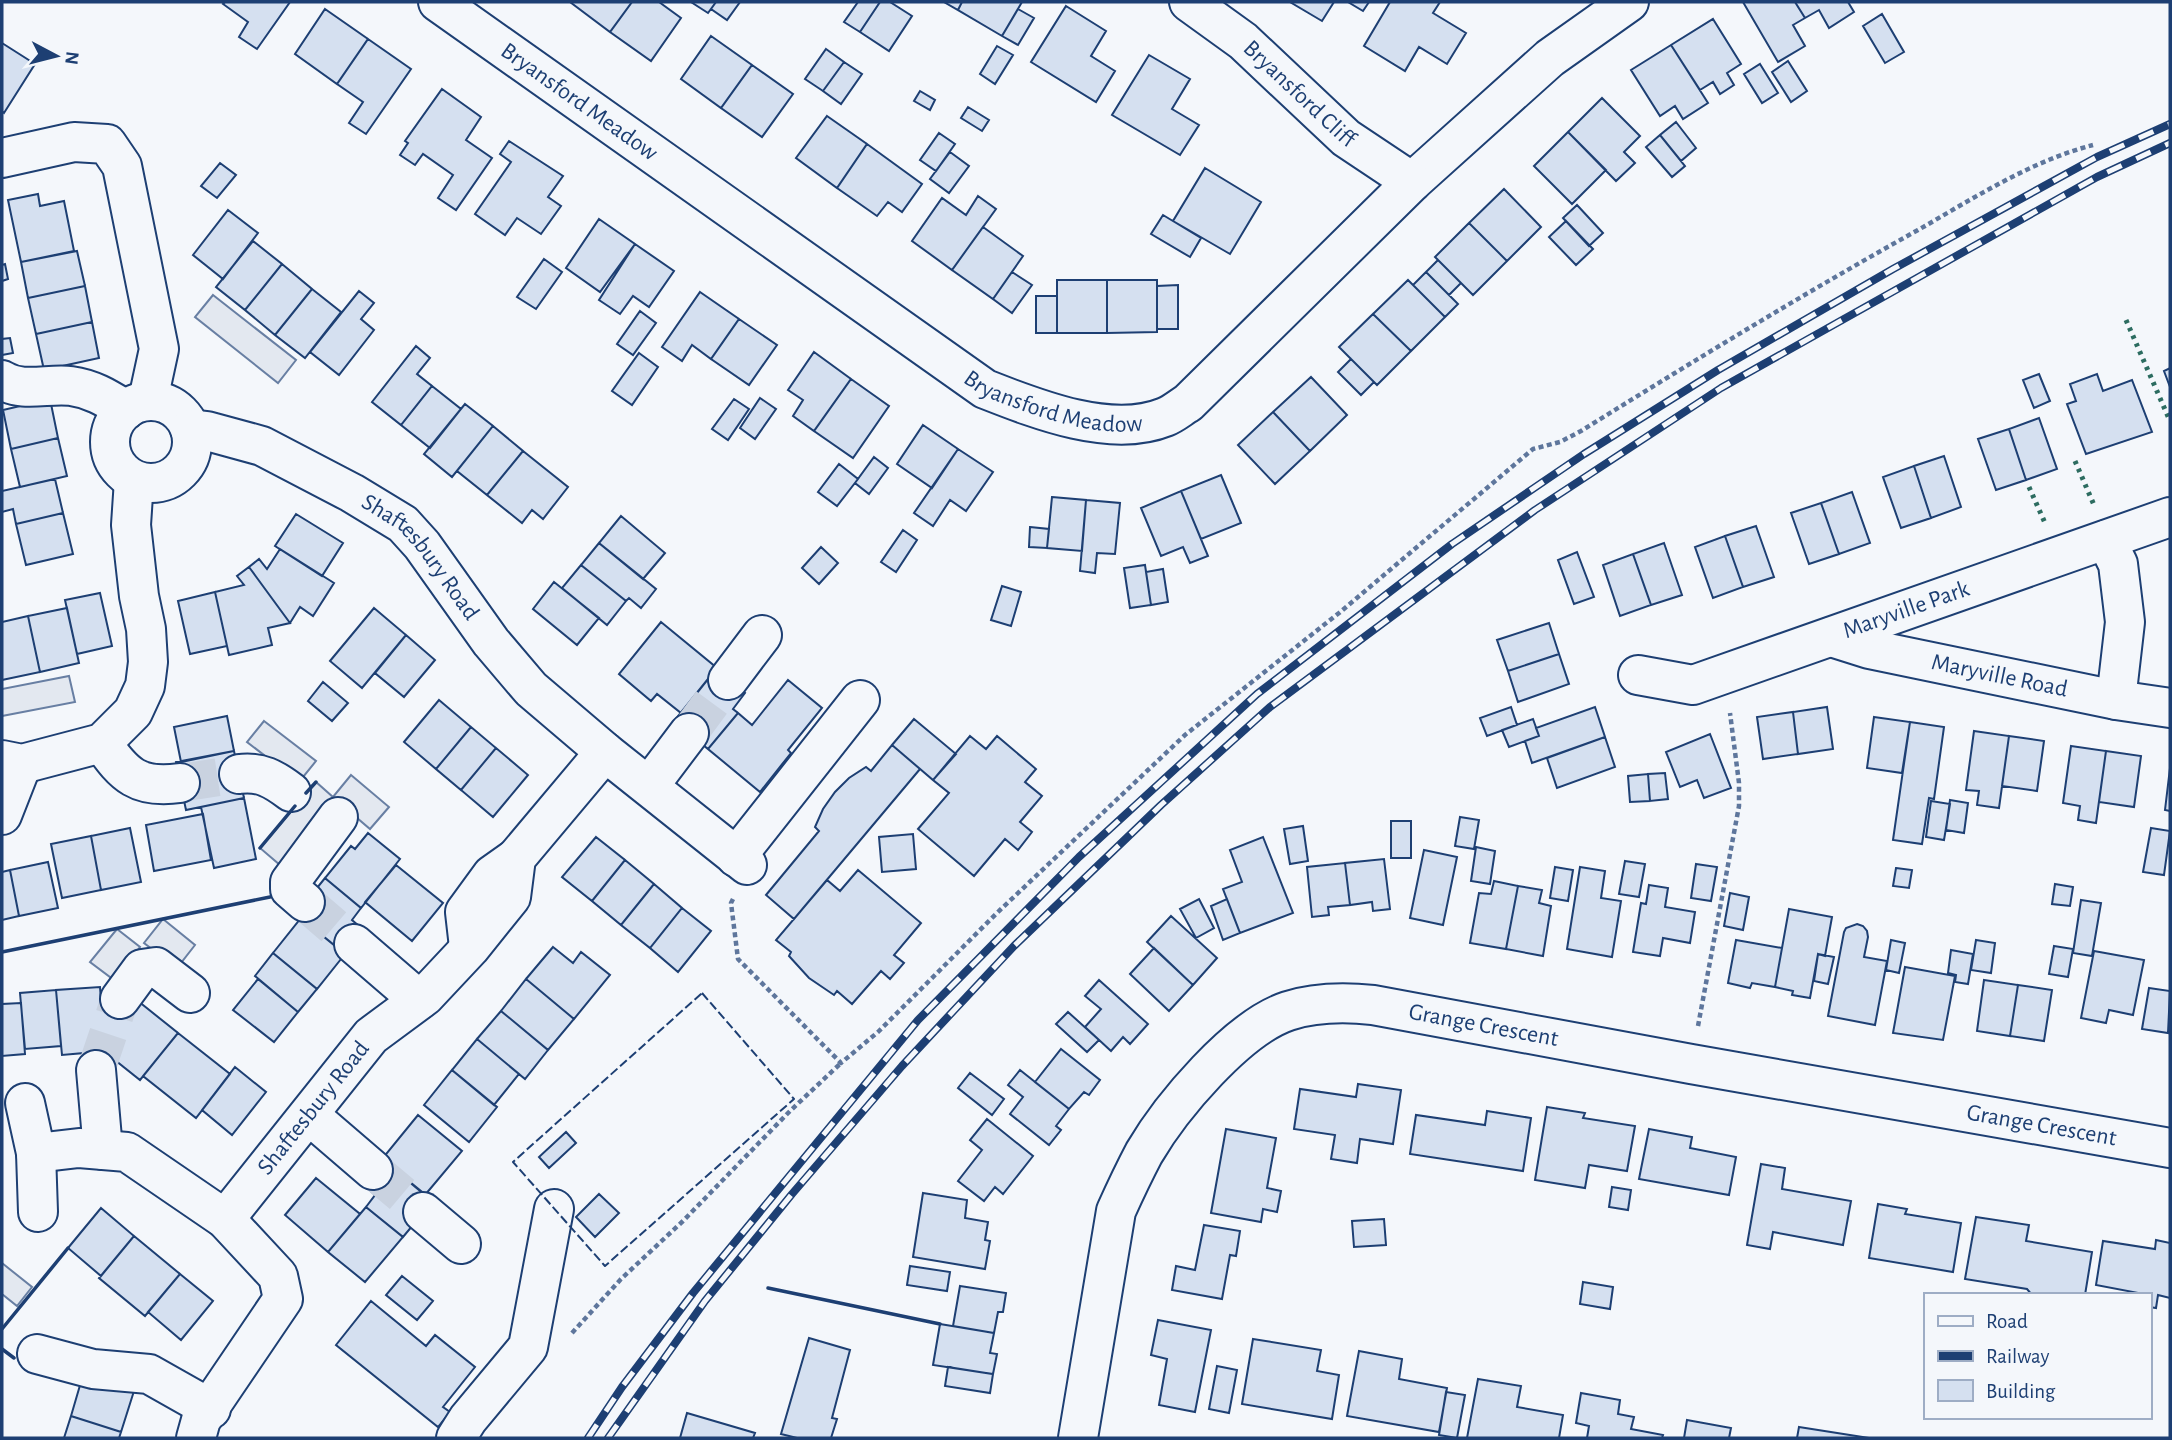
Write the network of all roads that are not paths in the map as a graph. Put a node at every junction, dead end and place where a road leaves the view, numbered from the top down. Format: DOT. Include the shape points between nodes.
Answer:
graph roads {
  1 [pos="438,2"];
  2 [pos="1189,2"];
  3 [pos="1629,2"];
  4 [pos="2,158"];
  5 [pos="1412,182"];
  6 [pos="2,380"];
  7 [pos="137,405"];
  8 [pos="190,429"];
  9 [pos="134,480"];
  10 [pos="2170,517"];
  11 [pos="2106,540"];
  12 [pos="762,635"];
  13 [pos="1830,637"];
  14 [pos="1639,675"];
  15 [pos="728,680"];
  16 [pos="860,700"];
  17 [pos="2116,700"];
  18 [pos="2170,708"];
  19 [pos="689,733"];
  20 [pos="102,743"];
  21 [pos="605,752"];
  22 [pos="12,762"];
  23 [pos="239,774"];
  24 [pos="180,783"];
  25 [pos="649,786"];
  26 [pos="291,792"];
  27 [pos="2,815"];
  28 [pos="338,817"];
  29 [pos="305,902"];
  30 [pos="354,944"];
  31 [pos="190,993"];
  32 [pos="120,999"];
  33 [pos="419,1000"];
  34 [pos="96,1070"];
  35 [pos="25,1103"];
  36 [pos="309,1115"];
  37 [pos="2170,1148"];
  38 [pos="103,1150"];
  39 [pos="36,1153"];
  40 [pos="373,1170"];
  41 [pos="554,1209"];
  42 [pos="38,1212"];
  43 [pos="423,1212"];
  44 [pos="225,1219"];
  45 [pos="461,1244"];
  46 [pos="37,1354"];
  47 [pos="203,1424"];
  48 [pos="456,1438"];
  49 [pos="1078,1438"];
  1 -- 5 [label="street, Bryansford Meadow" via="985,389 1078,420 1125,425 1165,418 1188,403"];
  2 -- 5 [label="street, Bryansford Cliff" via="1243,41 1346,138"];
  3 -- 5 [label="street, Bryansford Meadow" via="1550,58"];
  4 -- 7 [label="street" via="74,142 107,144 122,166 159,349"];
  6 -- 7 [label="street" via="27,388 72,386"];
  7 -- 8 [label="street" via="165,403 177,410"];
  7 -- 9 [label="street" via="120,415 109,441 111,456"];
  8 -- 9 [label="street" via="189,459 181,471 160,483"];
  8 -- 21 [label="street, Shaftesbury Road" via="262,446 403,524 531,689"];
  9 -- 20 [label="street" via="131,525 146,629 147,674 134,712"];
  10 -- 11 [label="street, Maryville Park"];
  11 -- 13 [label="street, Maryville Park"];
  11 -- 17 [label="street" via="2118,564 2125,622"];
  12 -- 15 [label="street"];
  13 -- 14 [label="street, Maryville Park" via="1693,685"];
  13 -- 17 [label="street, Maryville Road"];
  16 -- 25 [label="street, Shaftesbury Road" via="741,861"];
  17 -- 18 [label="street, Maryville Road"];
  19 -- 25 [label="street"];
  20 -- 22 [label="street"];
  20 -- 24 [label="street" via="131,777"];
  21 -- 25 [label="street, Shaftesbury Road"];
  21 -- 33 [label="street, Shaftesbury Road" via="516,858 511,897"];
  22 -- 27 [label="street"];
  23 -- 26 [label="street" via="253,772 276,780"];
  28 -- 29 [label="street" via="290,882 290,889"];
  30 -- 33 [label="street"];
  31 -- 32 [label="street" via="156,967 142,969"];
  33 -- 36 [label="street, Shaftesbury Road" via="371,1036"];
  34 -- 38 [label="street"];
  35 -- 39 [label="street"];
  36 -- 40 [label="street"];
  36 -- 44 [label="street, Shaftesbury Road"];
  37 -- 49 [label="street, Grange Crescent" via="1373,1005 1314,1004 1287,1011 1261,1024 1224,1055 1185,1097 1146,1150 1121,1200"];
  38 -- 39 [label="street"];
  38 -- 44 [label="street" via="127,1152"];
  39 -- 42 [label="street"];
  41 -- 48 [label="street" via="528,1347"];
  43 -- 45 [label="street"];
  44 -- 47 [label="street" via="278,1276 283,1299"];
  46 -- 47 [label="street" via="93,1368 149,1374"];
}
